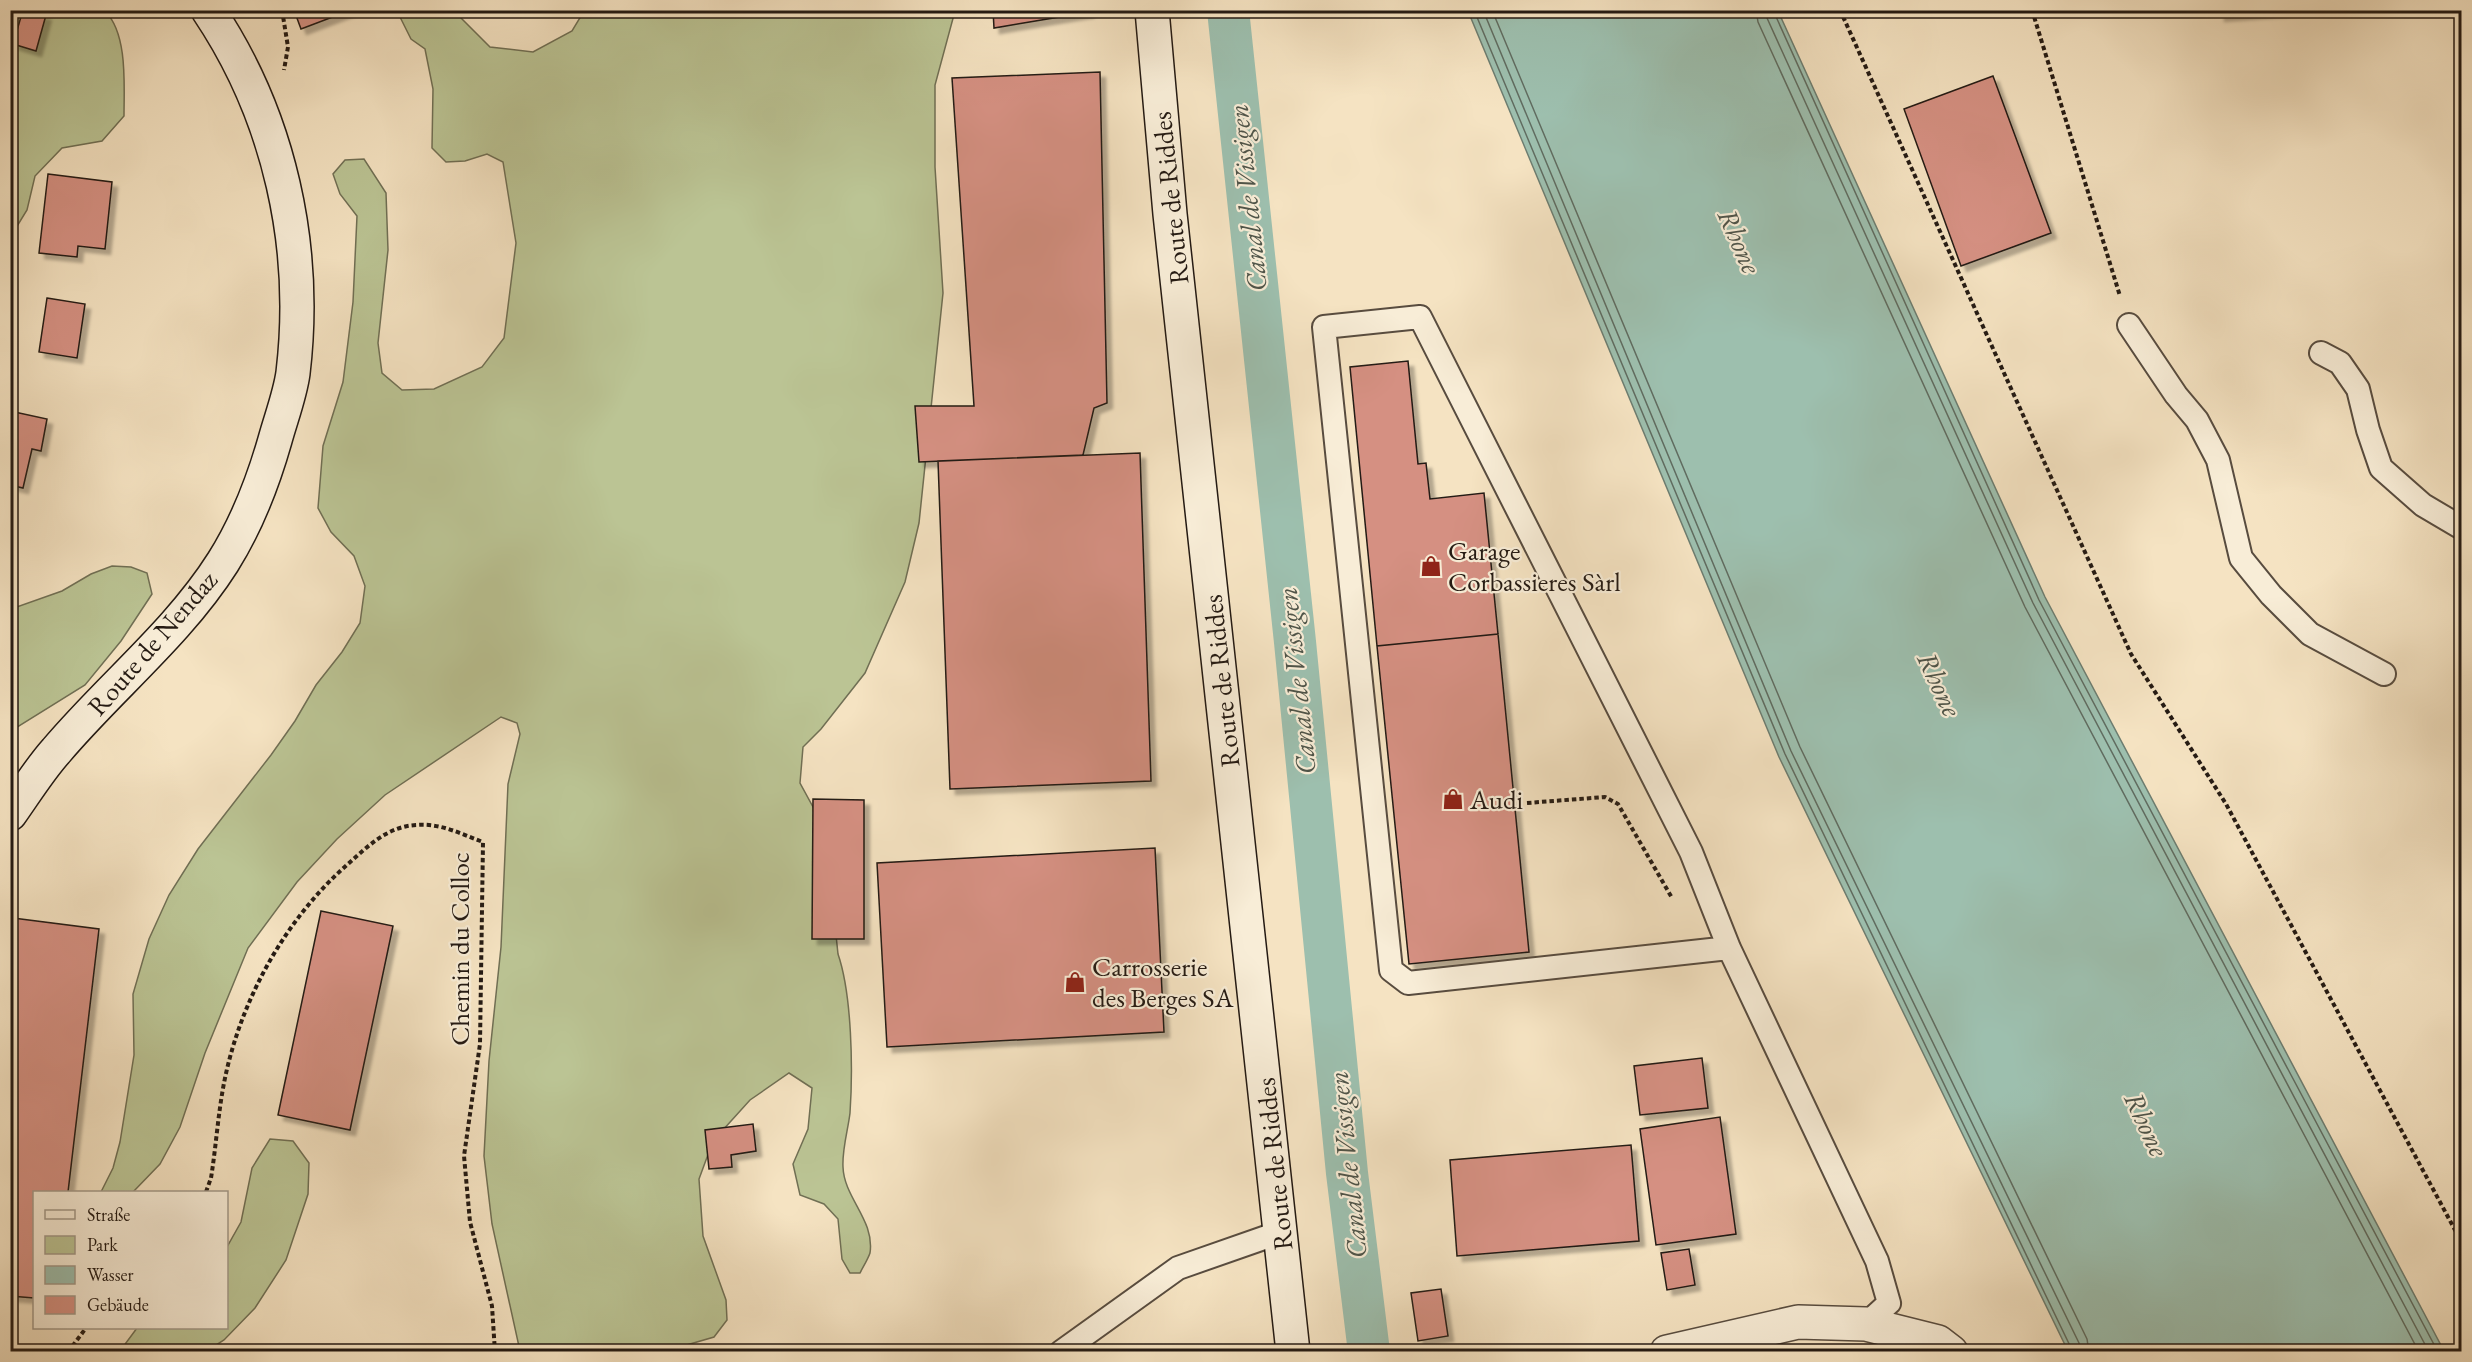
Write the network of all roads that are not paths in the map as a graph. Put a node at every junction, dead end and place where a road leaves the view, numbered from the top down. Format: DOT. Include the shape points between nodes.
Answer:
graph roads {
  1 [pos="208,10"];
  2 [pos="1152,10"];
  3 [pos="2129,325"];
  4 [pos="2322,353"];
  5 [pos="2462,528"];
  6 [pos="2384,674"];
  7 [pos="10,814"];
  8 [pos="1729,948"];
  9 [pos="1281,1232"];
  10 [pos="1866,1324"];
  11 [pos="1061,1352"];
  12 [pos="1293,1352"];
  13 [pos="1667,1352"];
  14 [pos="1951,1352"];
  1 -- 7 [label="street, Route de Nendaz" via="256,99 284,181 297,311 293,375 265,474 223,562 189,608 55,752"];
  2 -- 9 [label="street, Route de Riddes" via="1170,214"];
  3 -- 6 [label="lane" via="2197,420 2218,460 2241,558 2271,596 2310,634"];
  4 -- 5 [label="lane" via="2340,363 2358,389 2381,468 2423,505"];
  8 -- 8 [label="lane" via="1691,852 1420,317 1324,327 1391,970 1408,983"];
  8 -- 10 [label="lane" via="1877,1261 1889,1303"];
  9 -- 11 [label="lane" via="1179,1268"];
  9 -- 12 [label="street, Route de Riddes"];
  10 -- 13 [label="street" via="1798,1322"];
  10 -- 14 [label="street" via="1938,1342"];
}
